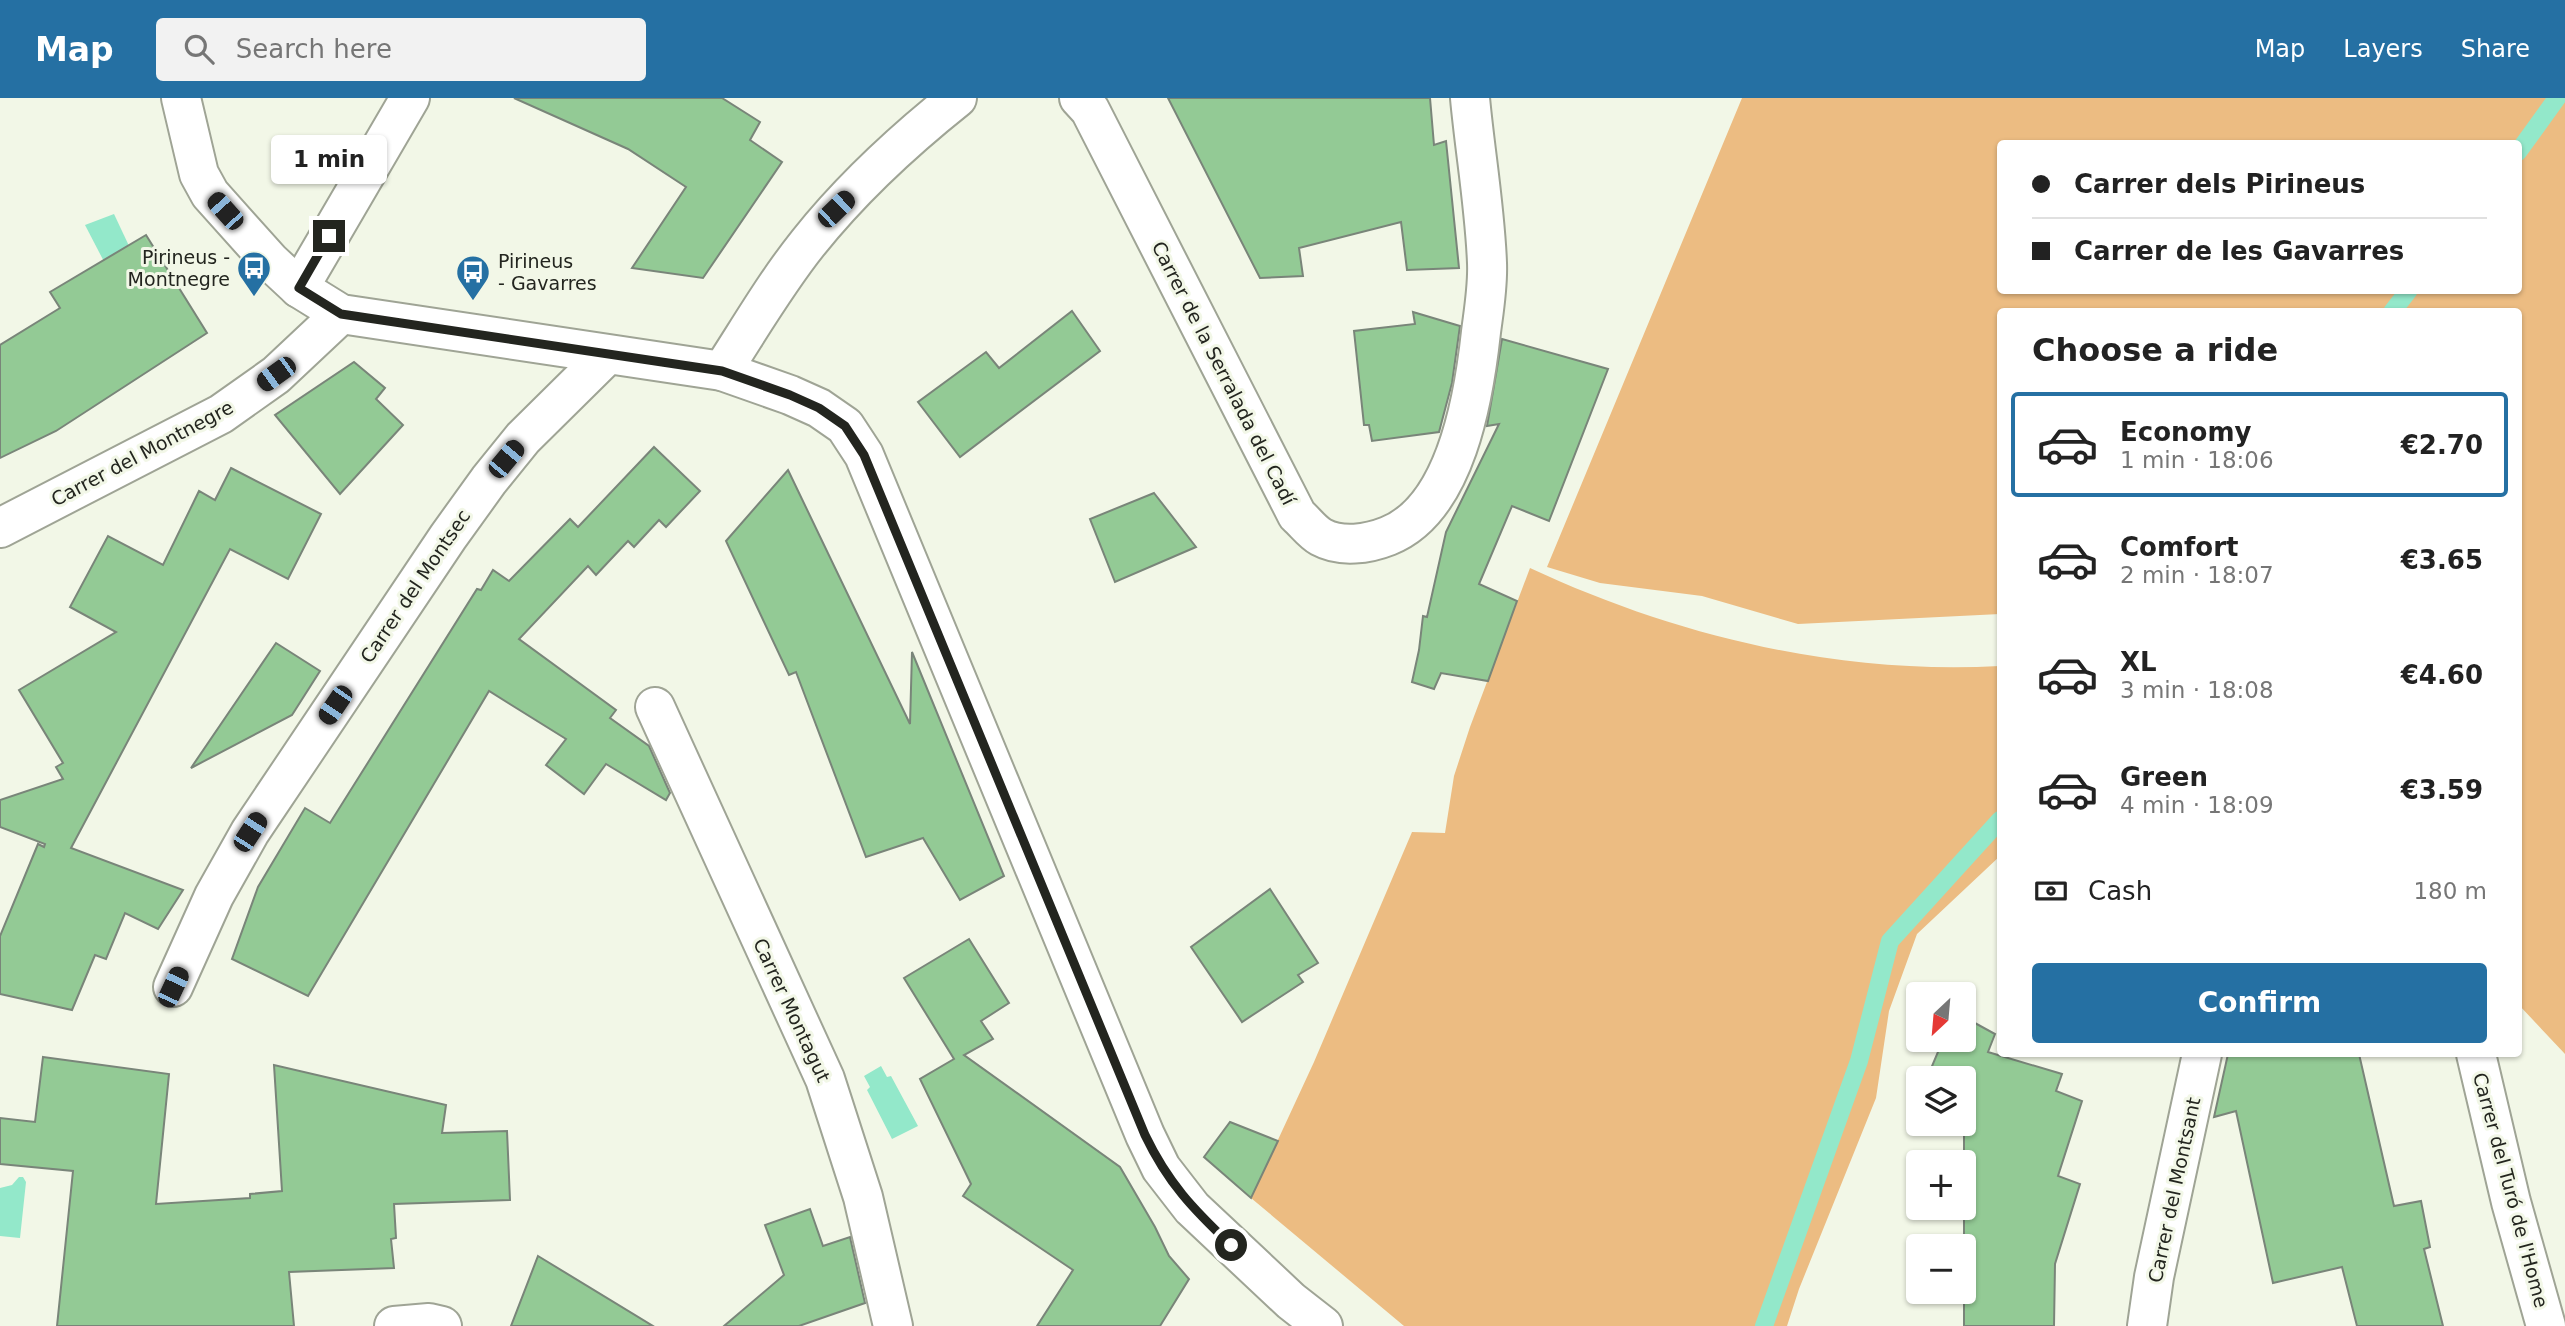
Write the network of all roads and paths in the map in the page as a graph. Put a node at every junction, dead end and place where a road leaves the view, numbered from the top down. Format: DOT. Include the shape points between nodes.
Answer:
graph roads {
  1 [pos="181,98"];
  2 [pos="410,98"];
  3 [pos="957,98"];
  4 [pos="1079,98"];
  5 [pos="1470,98"];
  6 [pos="299,288"];
  7 [pos="341,314"];
  8 [pos="607,355"];
  9 [pos="722,371"];
  10 [pos="0,528"];
  11 [pos="655,707"];
  12 [pos="173,987"];
  13 [pos="2201,1057"];
  14 [pos="2477,1057"];
  15 [pos="394,1326"];
  16 [pos="442,1326"];
  17 [pos="892,1326"];
  18 [pos="1323,1326"];
  19 [pos="2147,1326"];
  20 [pos="2546,1326"];
  1 -- 6 [label="street" via="200,174 210,194"];
  2 -- 6 [label="street"];
  3 -- 9 [label="street" via="836,209 775,289"];
  4 -- 5 [label="street, Carrer de la Serralada del Cadí" via="1090,110 1297,515 1321,537 1349,545 1385,538 1419,516 1449,468 1475,385 1487,263"];
  6 -- 7 [label="street"];
  7 -- 8 [label="street"];
  7 -- 10 [label="street, Carrer del Montnegre" via="276,374 221,414"];
  8 -- 9 [label="street"];
  8 -- 12 [label="street, Carrer del Montsec" via="523,438 448,537 250,832 214,896"];
  9 -- 18 [label="street" via="819,408 845,426 864,455 1161,1168 1192,1208"];
  11 -- 17 [label="street, Carrer Montagut" via="825,1079 863,1197"];
  13 -- 19 [label="street, Carrer del Montsant"];
  14 -- 20 [label="street, Carrer del Turó de l'Home"];
  15 -- 16 [label="street"];
}
